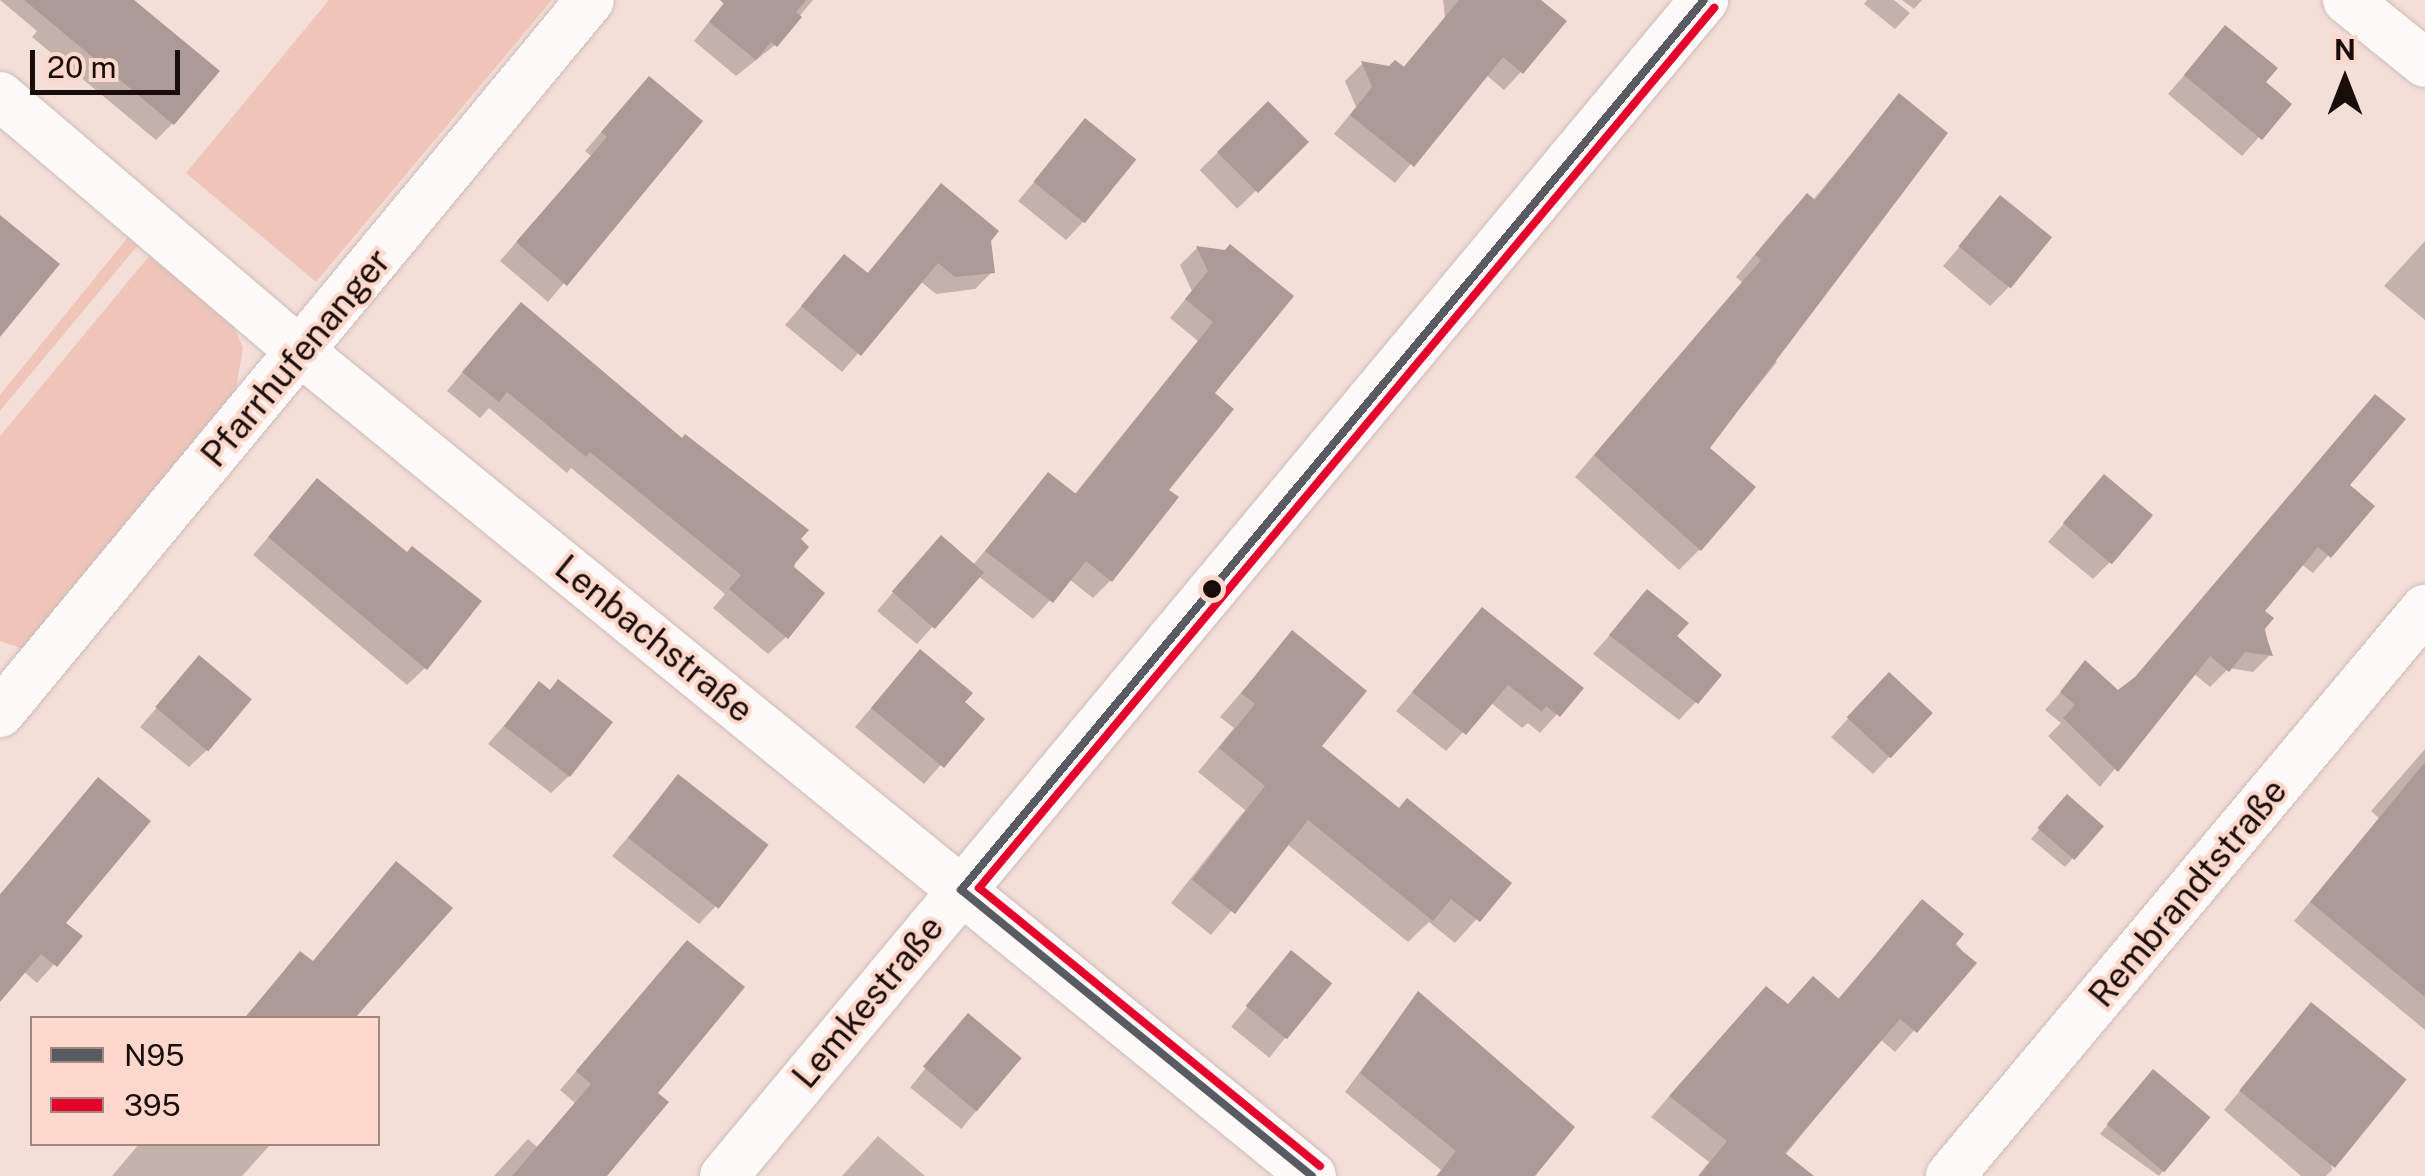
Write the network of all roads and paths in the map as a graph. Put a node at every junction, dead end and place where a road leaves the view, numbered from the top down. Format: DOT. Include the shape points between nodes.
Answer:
graph roads {
  1 [pos="590,0"];
  2 [pos="1704,0"];
  3 [pos="2347,0"];
  4 [pos="2425,64"];
  5 [pos="0,96"];
  6 [pos="302,352"];
  7 [pos="2425,609"];
  8 [pos="0,714"];
  9 [pos="962,890"];
  10 [pos="724,1176"];
  11 [pos="1312,1176"];
  12 [pos="1950,1176"];
  1 -- 6 [label="street, Pfarrhufenanger"];
  2 -- 9 [label="street, Lemkestraße"];
  3 -- 4 [label="street"];
  5 -- 6 [label="street, Lenbachstraße"];
  6 -- 8 [label="street, Pfarrhufenanger"];
  6 -- 9 [label="street, Lenbachstraße"];
  7 -- 12 [label="street, Rembrandtstraße"];
  9 -- 10 [label="street, Lemkestraße"];
  9 -- 11 [label="street, Lenbachstraße"];
}
